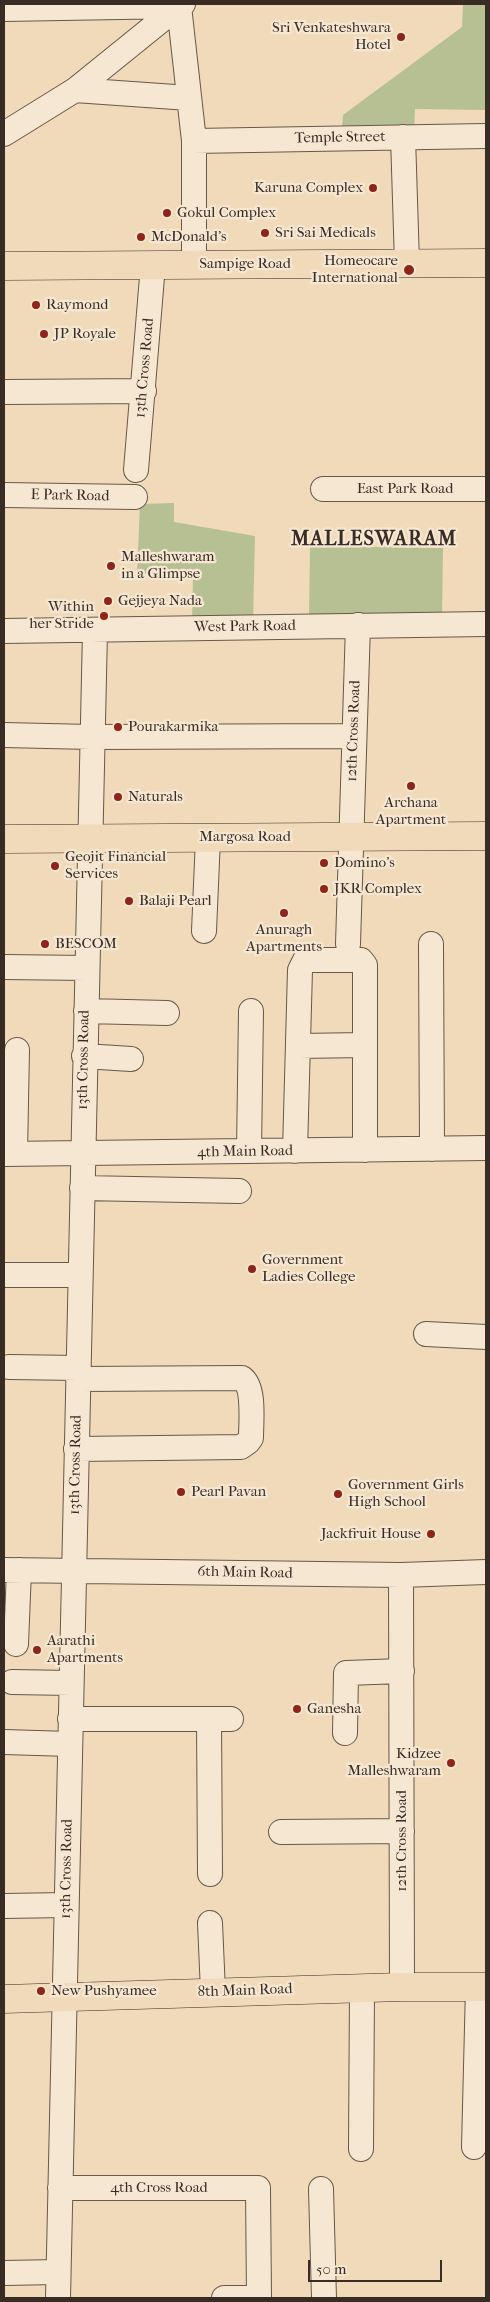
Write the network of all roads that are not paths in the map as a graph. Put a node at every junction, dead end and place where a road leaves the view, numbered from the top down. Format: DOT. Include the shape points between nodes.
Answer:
graph roads {
  1 [pos="181,5"];
  2 [pos="4,9"];
  3 [pos="75,90"];
  4 [pos="189,98"];
  5 [pos="4,134"];
  6 [pos="486,136"];
  7 [pos="403,137"];
  8 [pos="194,141"];
  9 [pos="407,263"];
  10 [pos="486,263"];
  11 [pos="153,265"];
  12 [pos="194,265"];
  13 [pos="4,266"];
  14 [pos="144,391"];
  15 [pos="4,392"];
  16 [pos="136,470"];
  17 [pos="323,489"];
  18 [pos="486,489"];
  19 [pos="4,495"];
  20 [pos="136,497"];
  21 [pos="486,624"];
  22 [pos="358,625"];
  23 [pos="4,631"];
  24 [pos="95,631"];
  25 [pos="4,735"];
  26 [pos="354,736"];
  27 [pos="91,737"];
  28 [pos="486,836"];
  29 [pos="350,837"];
  30 [pos="208,838"];
  31 [pos="4,839"];
  32 [pos="89,839"];
  33 [pos="204,931"];
  34 [pos="348,944"];
  35 [pos="431,944"];
  36 [pos="4,967"];
  37 [pos="86,968"];
  38 [pos="86,1011"];
  39 [pos="251,1011"];
  40 [pos="167,1013"];
  41 [pos="364,1045"];
  42 [pos="298,1046"];
  43 [pos="17,1050"];
  44 [pos="84,1056"];
  45 [pos="131,1058"];
  46 [pos="486,1148"];
  47 [pos="432,1149"];
  48 [pos="364,1150"];
  49 [pos="249,1151"];
  50 [pos="295,1151"];
  51 [pos="9,1154"];
  52 [pos="82,1154"];
  53 [pos="82,1188"];
  54 [pos="239,1191"];
  55 [pos="80,1274"];
  56 [pos="4,1275"];
  57 [pos="426,1334"];
  58 [pos="486,1337"];
  59 [pos="9,1367"];
  60 [pos="78,1374"];
  61 [pos="76,1449"];
  62 [pos="11,1570"];
  63 [pos="73,1570"];
  64 [pos="486,1572"];
  65 [pos="401,1575"];
  66 [pos="10,1620"];
  67 [pos="16,1644"];
  68 [pos="402,1670"];
  69 [pos="12,1682"];
  70 [pos="71,1683"];
  71 [pos="70,1719"];
  72 [pos="345,1733"];
  73 [pos="4,1742"];
  74 [pos="70,1744"];
  75 [pos="402,1831"];
  76 [pos="281,1832"];
  77 [pos="210,1874"];
  78 [pos="66,1904"];
  79 [pos="4,1906"];
  80 [pos="210,1923"];
  81 [pos="402,1987"];
  82 [pos="482,1987"];
  83 [pos="362,1988"];
  84 [pos="213,1992"];
  85 [pos="64,1996"];
  86 [pos="4,1999"];
  87 [pos="474,2147"];
  88 [pos="361,2149"];
  89 [pos="60,2188"];
  90 [pos="321,2189"];
  91 [pos="58,2272"];
  92 [pos="4,2273"];
  93 [pos="58,2298"];
  94 [pos="224,2298"];
  95 [pos="259,2298"];
  96 [pos="324,2298"];
  1 -- 2 [label="street"];
  1 -- 3 [label="street"];
  1 -- 4 [label="street"];
  3 -- 4 [label="street"];
  3 -- 5 [label="street"];
  4 -- 8 [label="street"];
  6 -- 7 [label="street, Temple Street"];
  7 -- 8 [label="street, Temple Street"];
  7 -- 9 [label="street"];
  8 -- 12 [label="street"];
  9 -- 10 [label="main road, Sampige Road"];
  9 -- 12 [label="main road, Sampige Road"];
  11 -- 12 [label="main road, Sampige Road"];
  11 -- 13 [label="main road, Sampige Road"];
  11 -- 14 [label="street, 13th Cross Road"];
  14 -- 15 [label="street"];
  14 -- 16 [label="street, 13th Cross Road"];
  17 -- 18 [label="street, East Park Road"];
  19 -- 20 [label="street, E Park Road"];
  21 -- 22 [label="street, West Park Road"];
  22 -- 24 [label="street, West Park Road"];
  22 -- 26 [label="street, 12th Cross Road"];
  23 -- 24 [label="street, West Park Road"];
  24 -- 27 [label="street, 13th Cross Road"];
  25 -- 27 [label="street"];
  26 -- 27 [label="street"];
  26 -- 29 [label="street, 12th Cross Road"];
  27 -- 32 [label="street, 13th Cross Road"];
  28 -- 29 [label="main road, Margosa Road"];
  29 -- 30 [label="main road, Margosa Road"];
  29 -- 34 [label="street, 12th Cross Road"];
  30 -- 32 [label="main road, Margosa Road"];
  30 -- 33 [label="street"];
  31 -- 32 [label="main road, Margosa Road"];
  32 -- 37 [label="street, 13th Cross Road"];
  35 -- 47 [label="street"];
  36 -- 37 [label="street"];
  37 -- 38 [label="street, 13th Cross Road"];
  38 -- 40 [label="street"];
  38 -- 44 [label="street, 13th Cross Road"];
  39 -- 49 [label="street"];
  41 -- 42 [label="street"];
  41 -- 42 [label="street" via="362,961 305,960 300,970"];
  41 -- 48 [label="street"];
  42 -- 50 [label="street"];
  43 -- 51 [label="street"];
  44 -- 45 [label="street"];
  44 -- 52 [label="street, 13th Cross Road"];
  46 -- 47 [label="street, 4th Main Road"];
  47 -- 48 [label="street, 4th Main Road"];
  48 -- 50 [label="street, 4th Main Road"];
  49 -- 50 [label="street, 4th Main Road"];
  49 -- 52 [label="street, 4th Main Road"];
  51 -- 52 [label="street, 4th Main Road"];
  52 -- 53 [label="street, 13th Cross Road"];
  53 -- 54 [label="street"];
  53 -- 55 [label="street, 13th Cross Road"];
  55 -- 56 [label="street"];
  55 -- 60 [label="street, 13th Cross Road"];
  57 -- 58 [label="street"];
  59 -- 60 [label="street"];
  60 -- 61 [label="street, 13th Cross Road"];
  60 -- 61 [label="street" via="242,1378 250,1390 251,1438 241,1447"];
  61 -- 63 [label="street, 13th Cross Road"];
  62 -- 63 [label="street, 6th Main Road"];
  62 -- 66 [label="street"];
  63 -- 65 [label="street, 6th Main Road"];
  63 -- 70 [label="street, 13th Cross Road"];
  64 -- 65 [label="street, 6th Main Road"];
  65 -- 68 [label="street, 12th Cross Road"];
  66 -- 67 [label="street"];
  68 -- 72 [label="street" via="346,1673"];
  68 -- 75 [label="street, 12th Cross Road"];
  69 -- 70 [label="street"];
  70 -- 71 [label="street, 13th Cross Road"];
  71 -- 74 [label="street, 13th Cross Road"];
  71 -- 77 [label="street" via="220,1719"];
  73 -- 74 [label="street"];
  74 -- 78 [label="street, 13th Cross Road"];
  75 -- 76 [label="street"];
  75 -- 81 [label="street, 12th Cross Road"];
  78 -- 79 [label="street"];
  78 -- 85 [label="street, 13th Cross Road"];
  80 -- 84 [label="street"];
  81 -- 82 [label="main road, 8th Main Road"];
  81 -- 83 [label="main road, 8th Main Road"];
  82 -- 87 [label="street"];
  83 -- 84 [label="main road, 8th Main Road"];
  83 -- 88 [label="street"];
  84 -- 85 [label="main road, 8th Main Road"];
  85 -- 86 [label="main road, 8th Main Road"];
  85 -- 89 [label="street, 13th Cross Road"];
  89 -- 91 [label="street, 13th Cross Road"];
  89 -- 95 [label="street, 4th Cross Road" via="258,2188"];
  90 -- 96 [label="street"];
  91 -- 92 [label="street"];
  91 -- 93 [label="street, 13th Cross Road"];
  94 -- 95 [label="street"];
}
